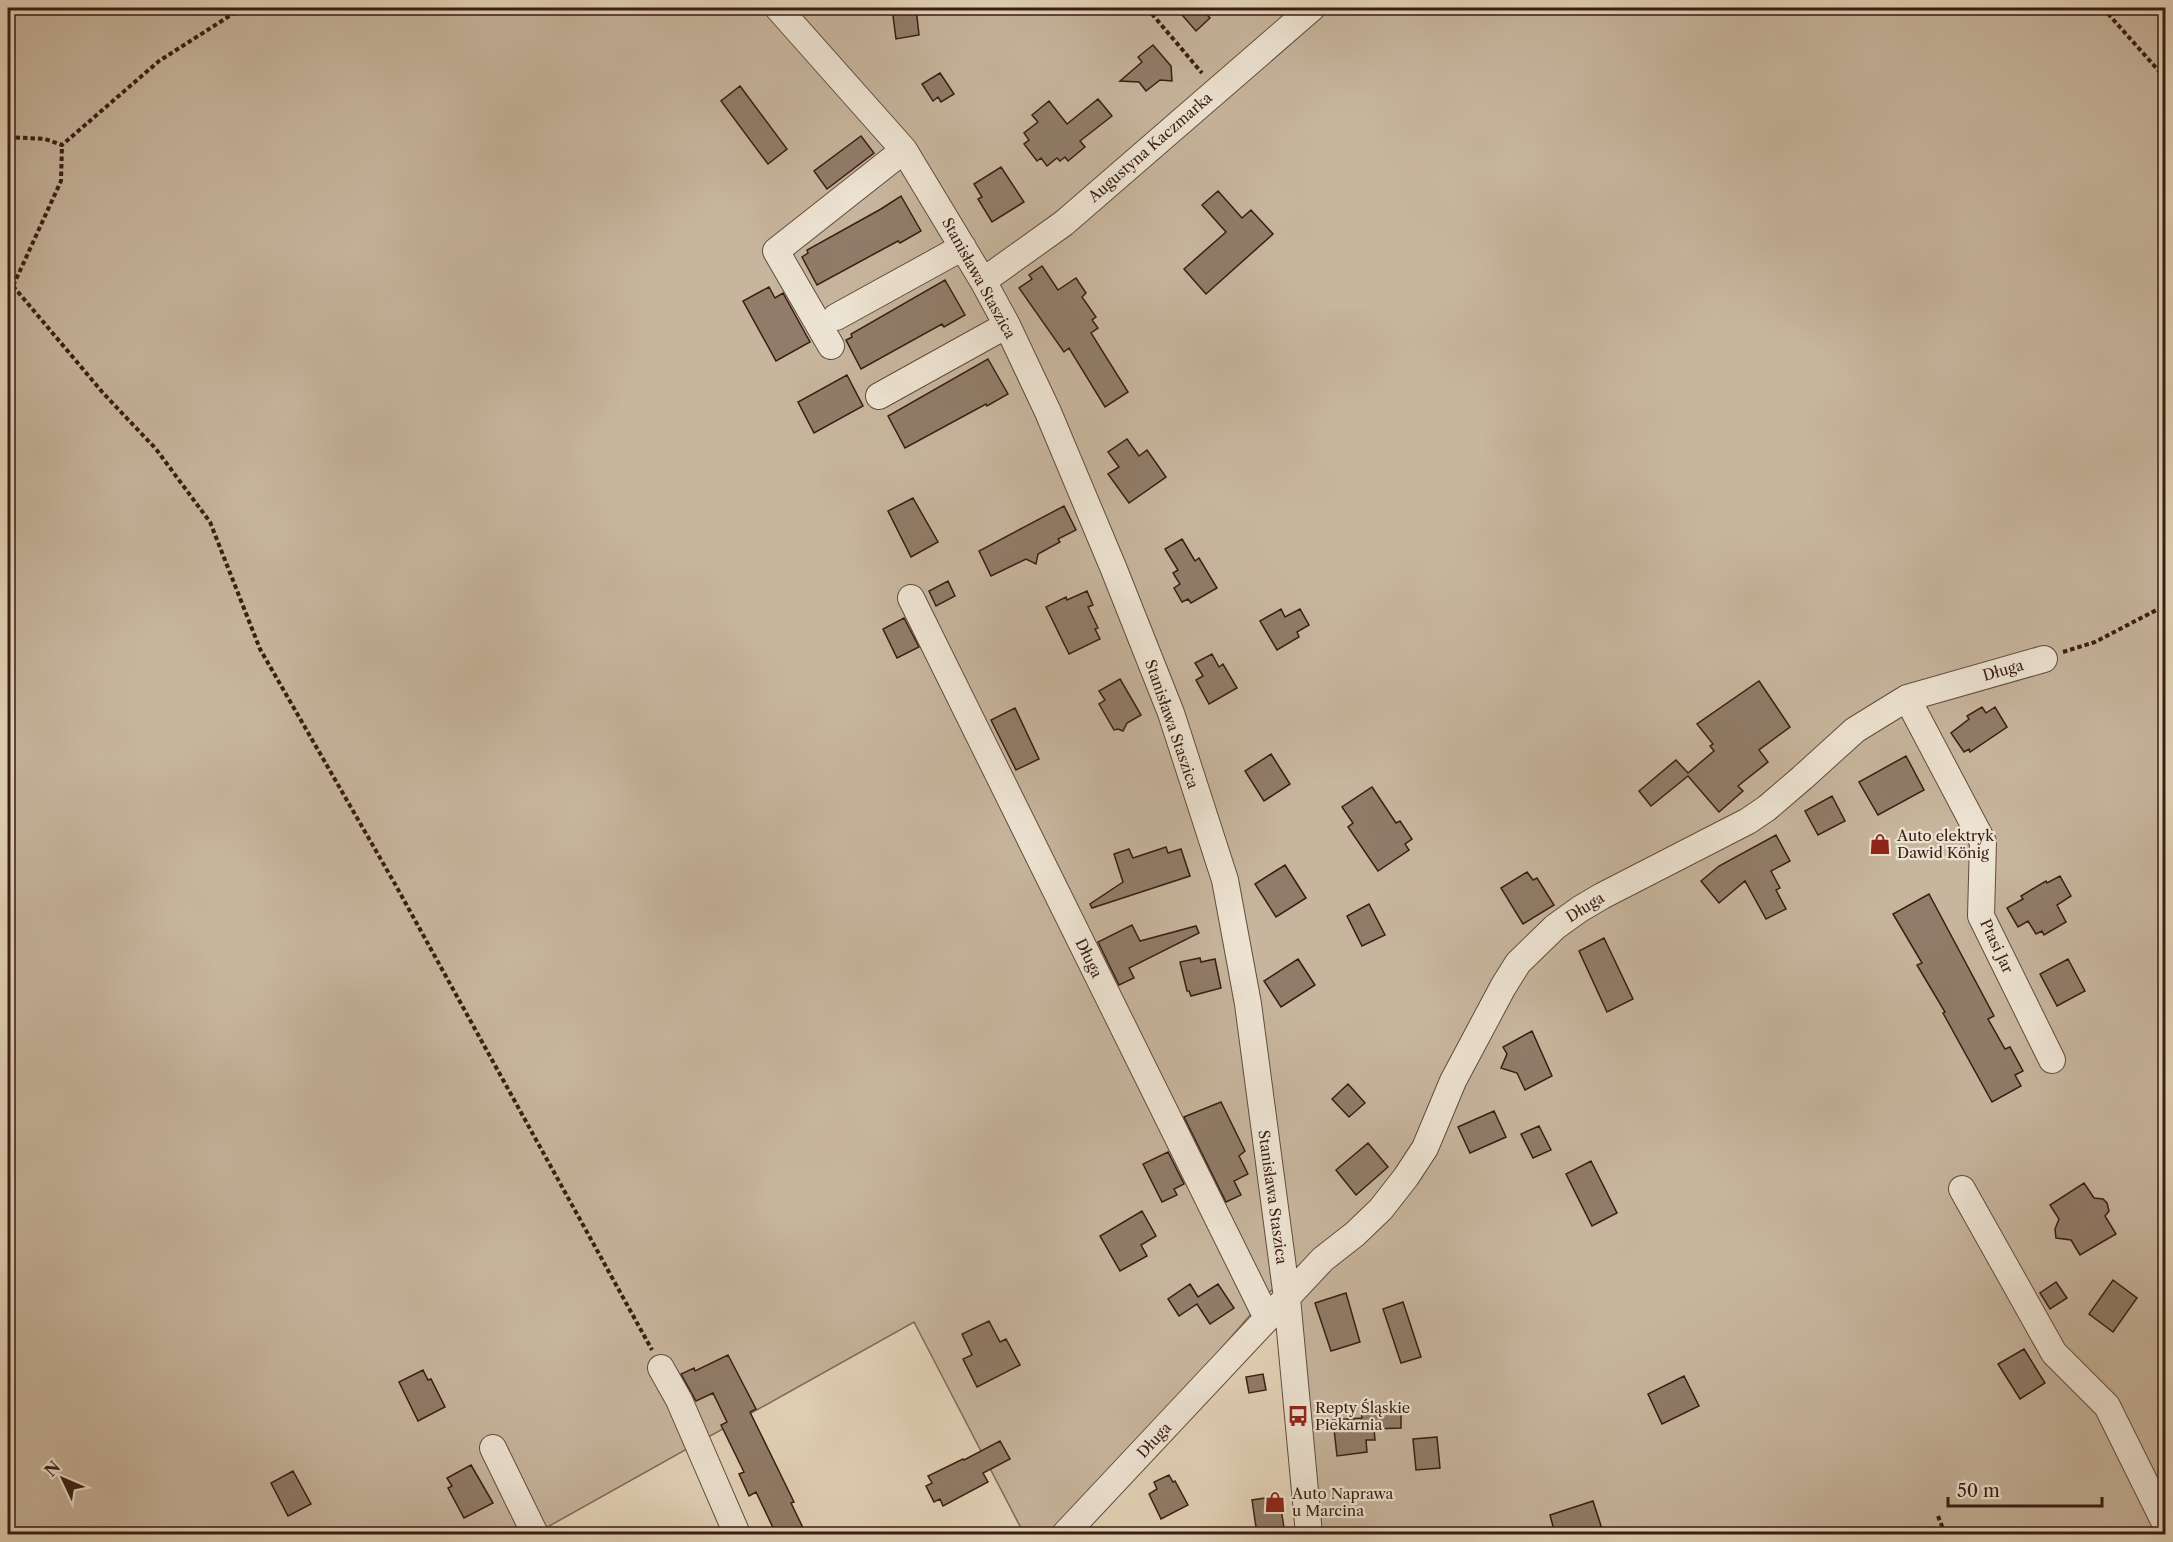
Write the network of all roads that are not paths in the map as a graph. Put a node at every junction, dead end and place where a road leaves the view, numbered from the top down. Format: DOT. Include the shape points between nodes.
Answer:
graph roads {
  1 [pos="778,8"];
  2 [pos="1312,8"];
  3 [pos="904,150"];
  4 [pos="963,247"];
  5 [pos="983,281"];
  6 [pos="836,317"];
  7 [pos="1007,325"];
  8 [pos="831,346"];
  9 [pos="879,396"];
  10 [pos="911,598"];
  11 [pos="2044,659"];
  12 [pos="1907,698"];
  13 [pos="2052,1060"];
  14 [pos="1962,1189"];
  15 [pos="1287,1298"];
  16 [pos="1268,1318"];
  17 [pos="662,1368"];
  18 [pos="493,1448"];
  19 [pos="2166,1525"];
  20 [pos="536,1534"];
  21 [pos="737,1534"];
  22 [pos="1065,1534"];
  23 [pos="1310,1534"];
  1 -- 3 [label="street, Stanisława Staszica"];
  2 -- 5 [label="street, Augustyna Kaczmarka" via="1064,223"];
  3 -- 4 [label="street, Stanisława Staszica"];
  3 -- 8 [label="street" via="776,251"];
  4 -- 5 [label="street, Stanisława Staszica"];
  4 -- 6 [label="street"];
  5 -- 7 [label="street, Stanisława Staszica"];
  7 -- 9 [label="street"];
  7 -- 15 [label="street, Stanisława Staszica" via="1048,412 1171,713 1225,880 1248,1004"];
  10 -- 16 [label="street, Długa"];
  11 -- 12 [label="street, Długa"];
  12 -- 13 [label="street, Ptasi Jar" via="1983,842 1981,916"];
  12 -- 15 [label="street, Długa" via="1855,730 1748,821 1580,909 1537,944 1518,963 1503,987 1454,1081 1425,1148 1400,1185 1381,1209 1323,1259"];
  14 -- 19 [label="street" via="2054,1353 2107,1406"];
  15 -- 16 [label="street, Długa"];
  15 -- 23 [label="street, Stanisława Staszica"];
  16 -- 22 [label="street, Długa"];
  17 -- 21 [label="street"];
  18 -- 20 [label="street"];
}
